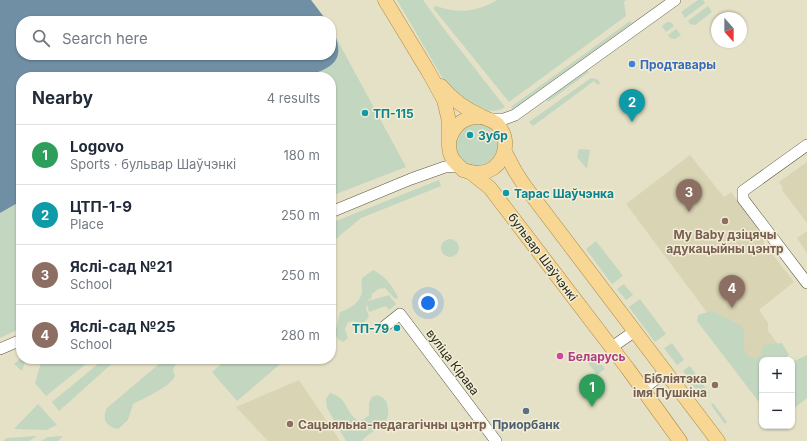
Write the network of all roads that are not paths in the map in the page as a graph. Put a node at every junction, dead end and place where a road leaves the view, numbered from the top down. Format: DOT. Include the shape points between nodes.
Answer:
graph roads {
  1 [pos="385,0"];
  2 [pos="675,0"];
  3 [pos="428,70"];
  4 [pos="515,115"];
  5 [pos="485,118"];
  6 [pos="505,137"];
  7 [pos="449,142"];
  8 [pos="807,145"];
  9 [pos="505,152"];
  10 [pos="464,169"];
  11 [pos="436,170"];
  12 [pos="336,210"];
  13 [pos="807,284"];
  14 [pos="385,326"];
  15 [pos="635,331"];
  16 [pos="16,342"];
  17 [pos="612,347"];
  18 [pos="0,349"];
  19 [pos="665,372"];
  20 [pos="643,389"];
  21 [pos="496,441"];
  22 [pos="680,441"];
  23 [pos="718,441"];
  1 -- 3 [label="main road, бульвар Шаўчэнкі"];
  2 -- 4 [label="street"];
  3 -- 5 [label="main road, бульвар Шаўчэнкі" via="448,95"];
  3 -- 7 [label="main road, бульвар Шаўчэнкі" via="444,100"];
  4 -- 5 [label="street"];
  4 -- 6 [label="street"];
  5 -- 6 [label="main road, бульвар Шаўчэнкі" via="499,127"];
  5 -- 7 [label="main road" via="474,116 461,121 452,131"];
  6 -- 9 [label="main road"];
  7 -- 10 [label="main road, бульвар Шаўчэнкі" via="453,160"];
  7 -- 11 [label="street" via="442,163"];
  8 -- 13 [label="street" via="743,191 743,199"];
  9 -- 10 [label="main road" via="495,167 487,171 478,173"];
  9 -- 15 [label="main road" via="524,185"];
  10 -- 11 [label="street" via="453,166"];
  10 -- 17 [label="main road, бульвар Шаўчэнкі" via="490,188"];
  11 -- 12 [label="street"];
  14 -- 21 [label="street, вуліца Кірава" via="400,314"];
  15 -- 17 [label="street"];
  15 -- 19 [label="main road"];
  16 -- 18 [label="street"];
  17 -- 20 [label="main road, бульвар Шаўчэнкі"];
  19 -- 20 [label="street"];
  19 -- 23 [label="main road"];
  20 -- 22 [label="main road, бульвар Шаўчэнкі"];
}
